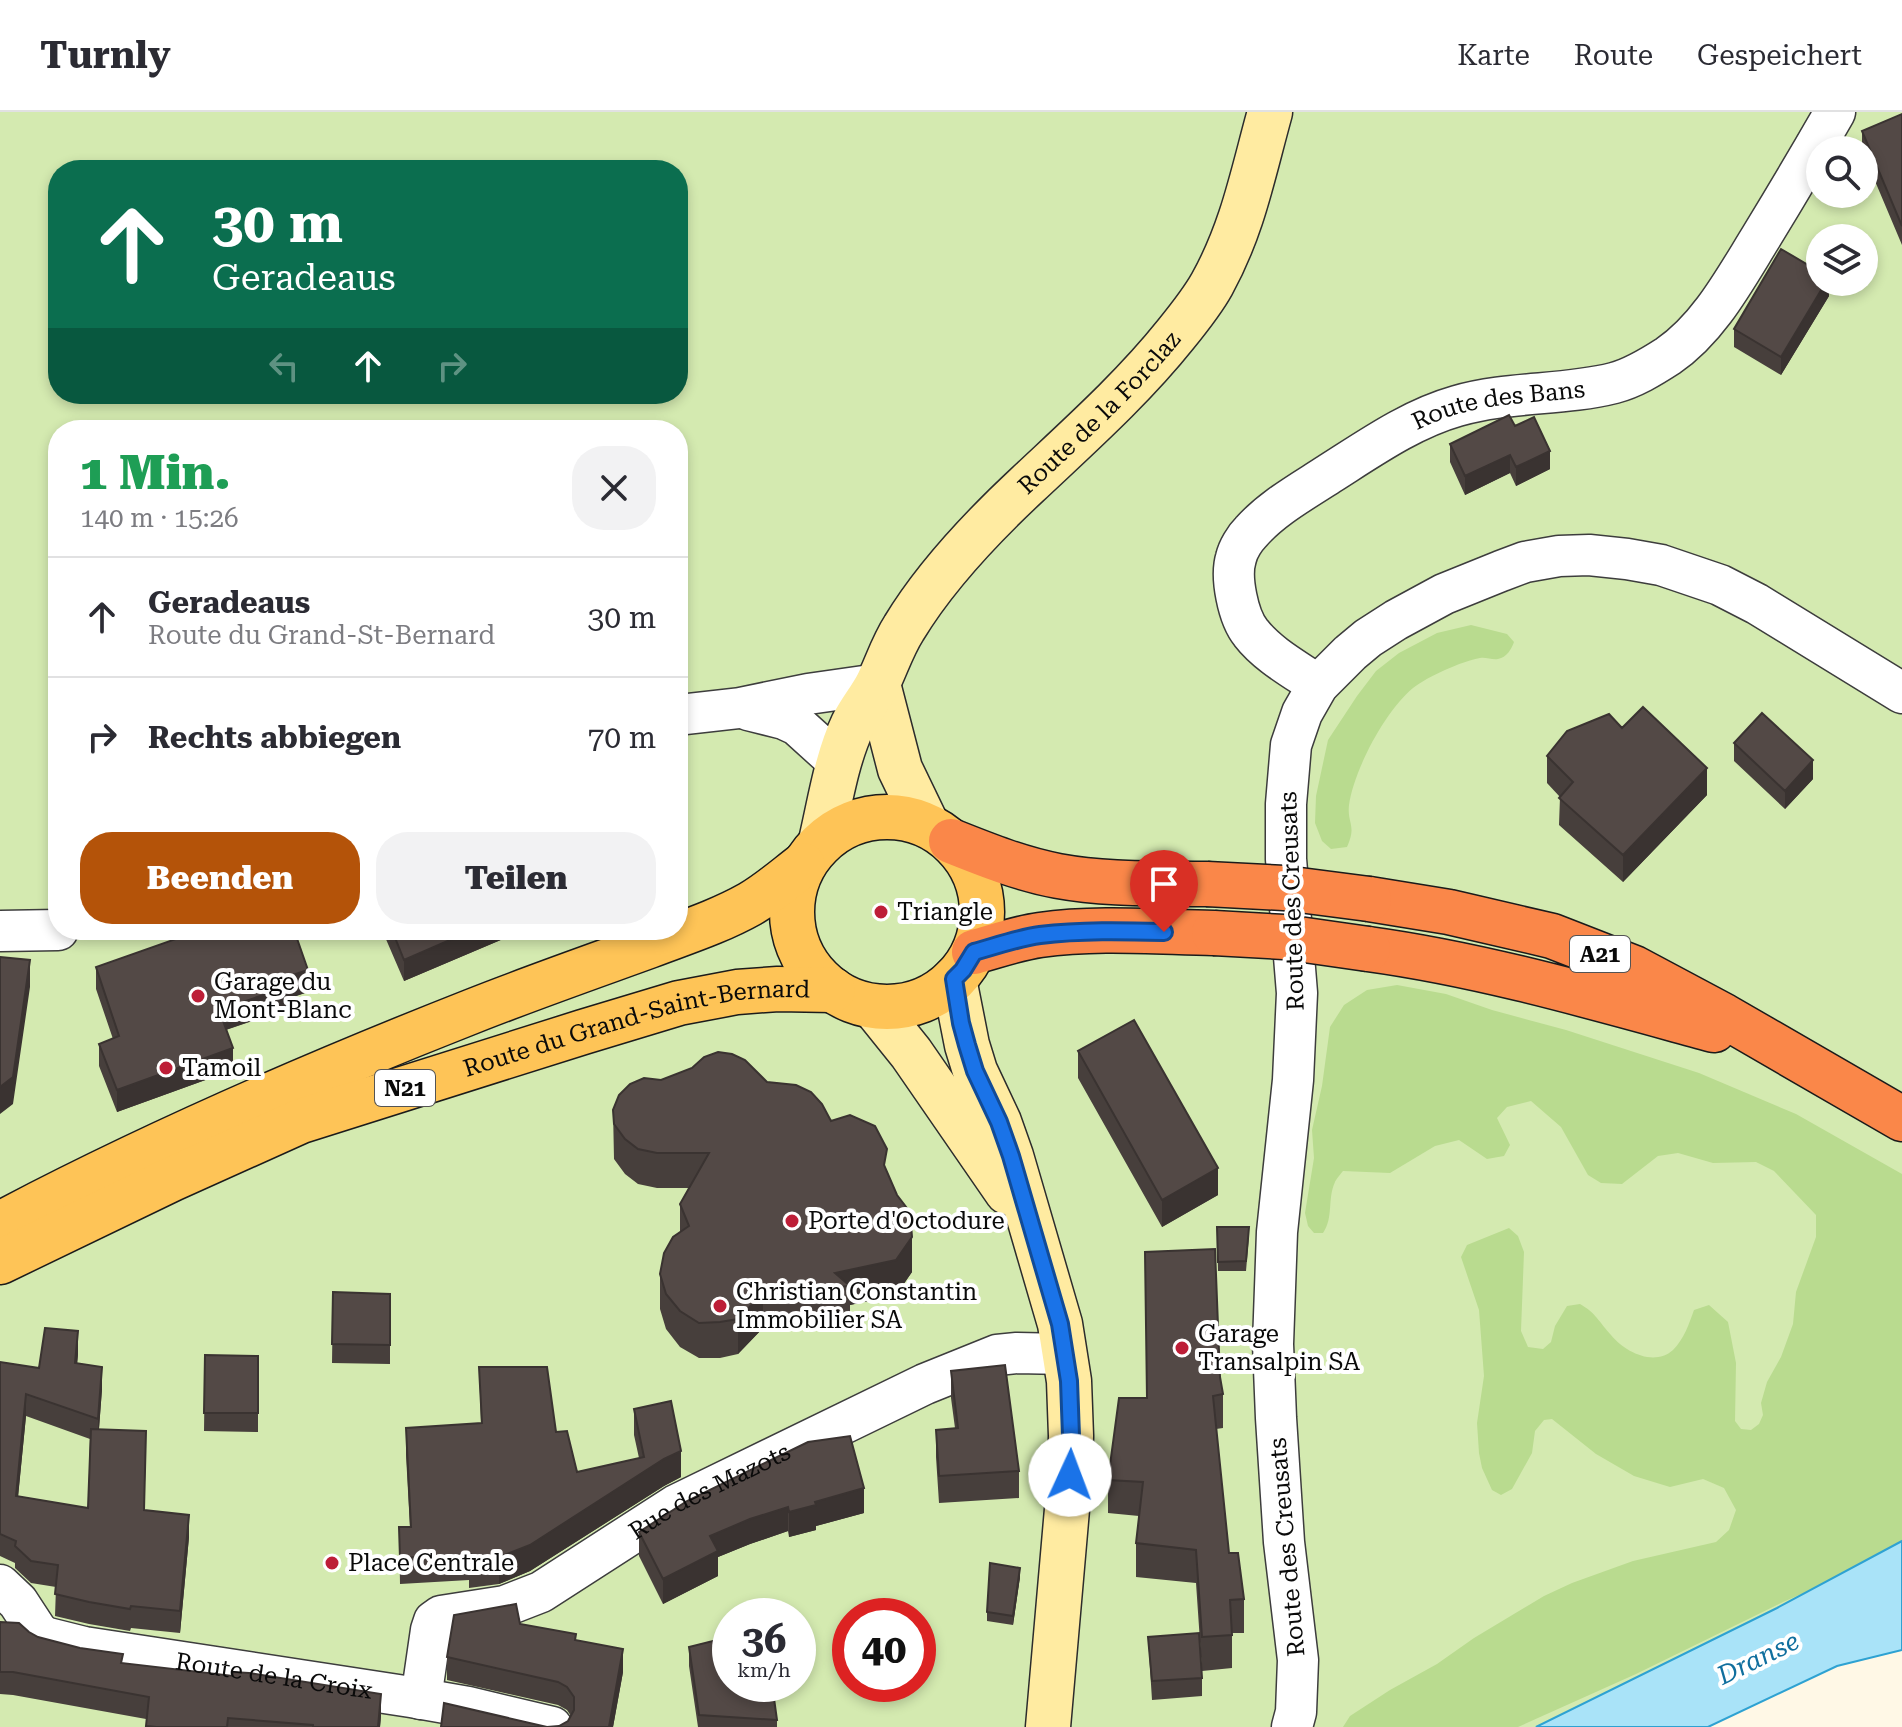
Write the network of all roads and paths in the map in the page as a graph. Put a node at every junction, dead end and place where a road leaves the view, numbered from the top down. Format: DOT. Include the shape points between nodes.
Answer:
graph roads {
  1 [pos="1270,112"];
  2 [pos="1835,112"];
  3 [pos="878,684"];
  4 [pos="1318,685"];
  5 [pos="1902,693"];
  6 [pos="740,708"];
  7 [pos="688,714"];
  8 [pos="839,763"];
  9 [pos="939,833"];
  10 [pos="812,853"];
  11 [pos="48,930"];
  12 [pos="0,931"];
  13 [pos="688,931"];
  14 [pos="664,940"];
  15 [pos="964,965"];
  16 [pos="833,990"];
  17 [pos="874,1007"];
  18 [pos="1810,1065"];
  19 [pos="1902,1119"];
  20 [pos="0,1224"];
  21 [pos="1033,1231"];
  22 [pos="0,1262"];
  23 [pos="1062,1339"];
  24 [pos="0,1585"];
  25 [pos="15,1626"];
  26 [pos="421,1699"];
  27 [pos="552,1727"];
  28 [pos="1048,1727"];
  29 [pos="1292,1727"];
  1 -- 3 [label="main road, Route de la Forclaz" via="1232,242 1197,306 1129,388 956,559 904,628"];
  2 -- 4 [label="street, Route des Bans" via="1729,289 1673,352 1616,382 1494,399 1435,415 1379,441 1287,501 1250,533 1235,559 1245,624 1262,645"];
  3 -- 6 [label="street"];
  3 -- 8 [label="main road, Route de la Forclaz" via="853,725"];
  3 -- 9 [label="main road" via="900,769"];
  4 -- 5 [label="street, Route des Creusats" via="1368,638 1420,605 1525,562 1589,555 1661,565 1720,585"];
  4 -- 29 [label="street, Route des Creusats" via="1291,745 1286,804 1297,993 1273,1344 1284,1542 1298,1660"];
  6 -- 7 [label="street"];
  6 -- 8 [label="street" via="797,725"];
  8 -- 10 [label="main road, Route de la Forclaz"];
  9 -- 10 [label="main road, N21" via="911,819 879,816 836,830"];
  9 -- 15 [label="main road" via="973,869 982,903 982,920"];
  9 -- 18 [label="highway, A21, bridge" via="999,860 1060,877 1284,888 1449,912 1552,936 1634,968"];
  10 -- 13 [label="main road, N21" via="764,895"];
  10 -- 16 [label="main road, Route du Grand-Saint-Bernard / N21" via="796,882 793,934 806,964"];
  11 -- 12 [label="street"];
  14 -- 20 [label="main road, N21" via="347,1061"];
  15 -- 17 [label="main road, Route du Grand-Saint-Bernard / N21" via="946,987 918,1003"];
  15 -- 18 [label="highway, A21, bridge" via="1039,935 1284,937 1497,972 1719,1031"];
  15 -- 21 [label="main road" via="961,1023"];
  16 -- 17 [label="main road, Route du Grand-Saint-Bernard / N21"];
  16 -- 22 [label="main road, Route du Grand-Saint-Bernard / N21" via="737,992 679,1003 301,1121"];
  17 -- 21 [label="main road"];
  18 -- 19 [label="highway, A21"];
  21 -- 23 [label="main road"];
  23 -- 26 [label="street, Rue des Mazots" via="997,1355 925,1384 676,1505 541,1592 505,1606 441,1616 431,1630"];
  23 -- 28 [label="main road" via="1071,1408 1070,1475"];
  24 -- 25 [label="street" via="18,1602"];
  25 -- 26 [label="street, Route de la Croix" via="84,1647"];
  26 -- 27 [label="street, Route de la Croix"];
}
